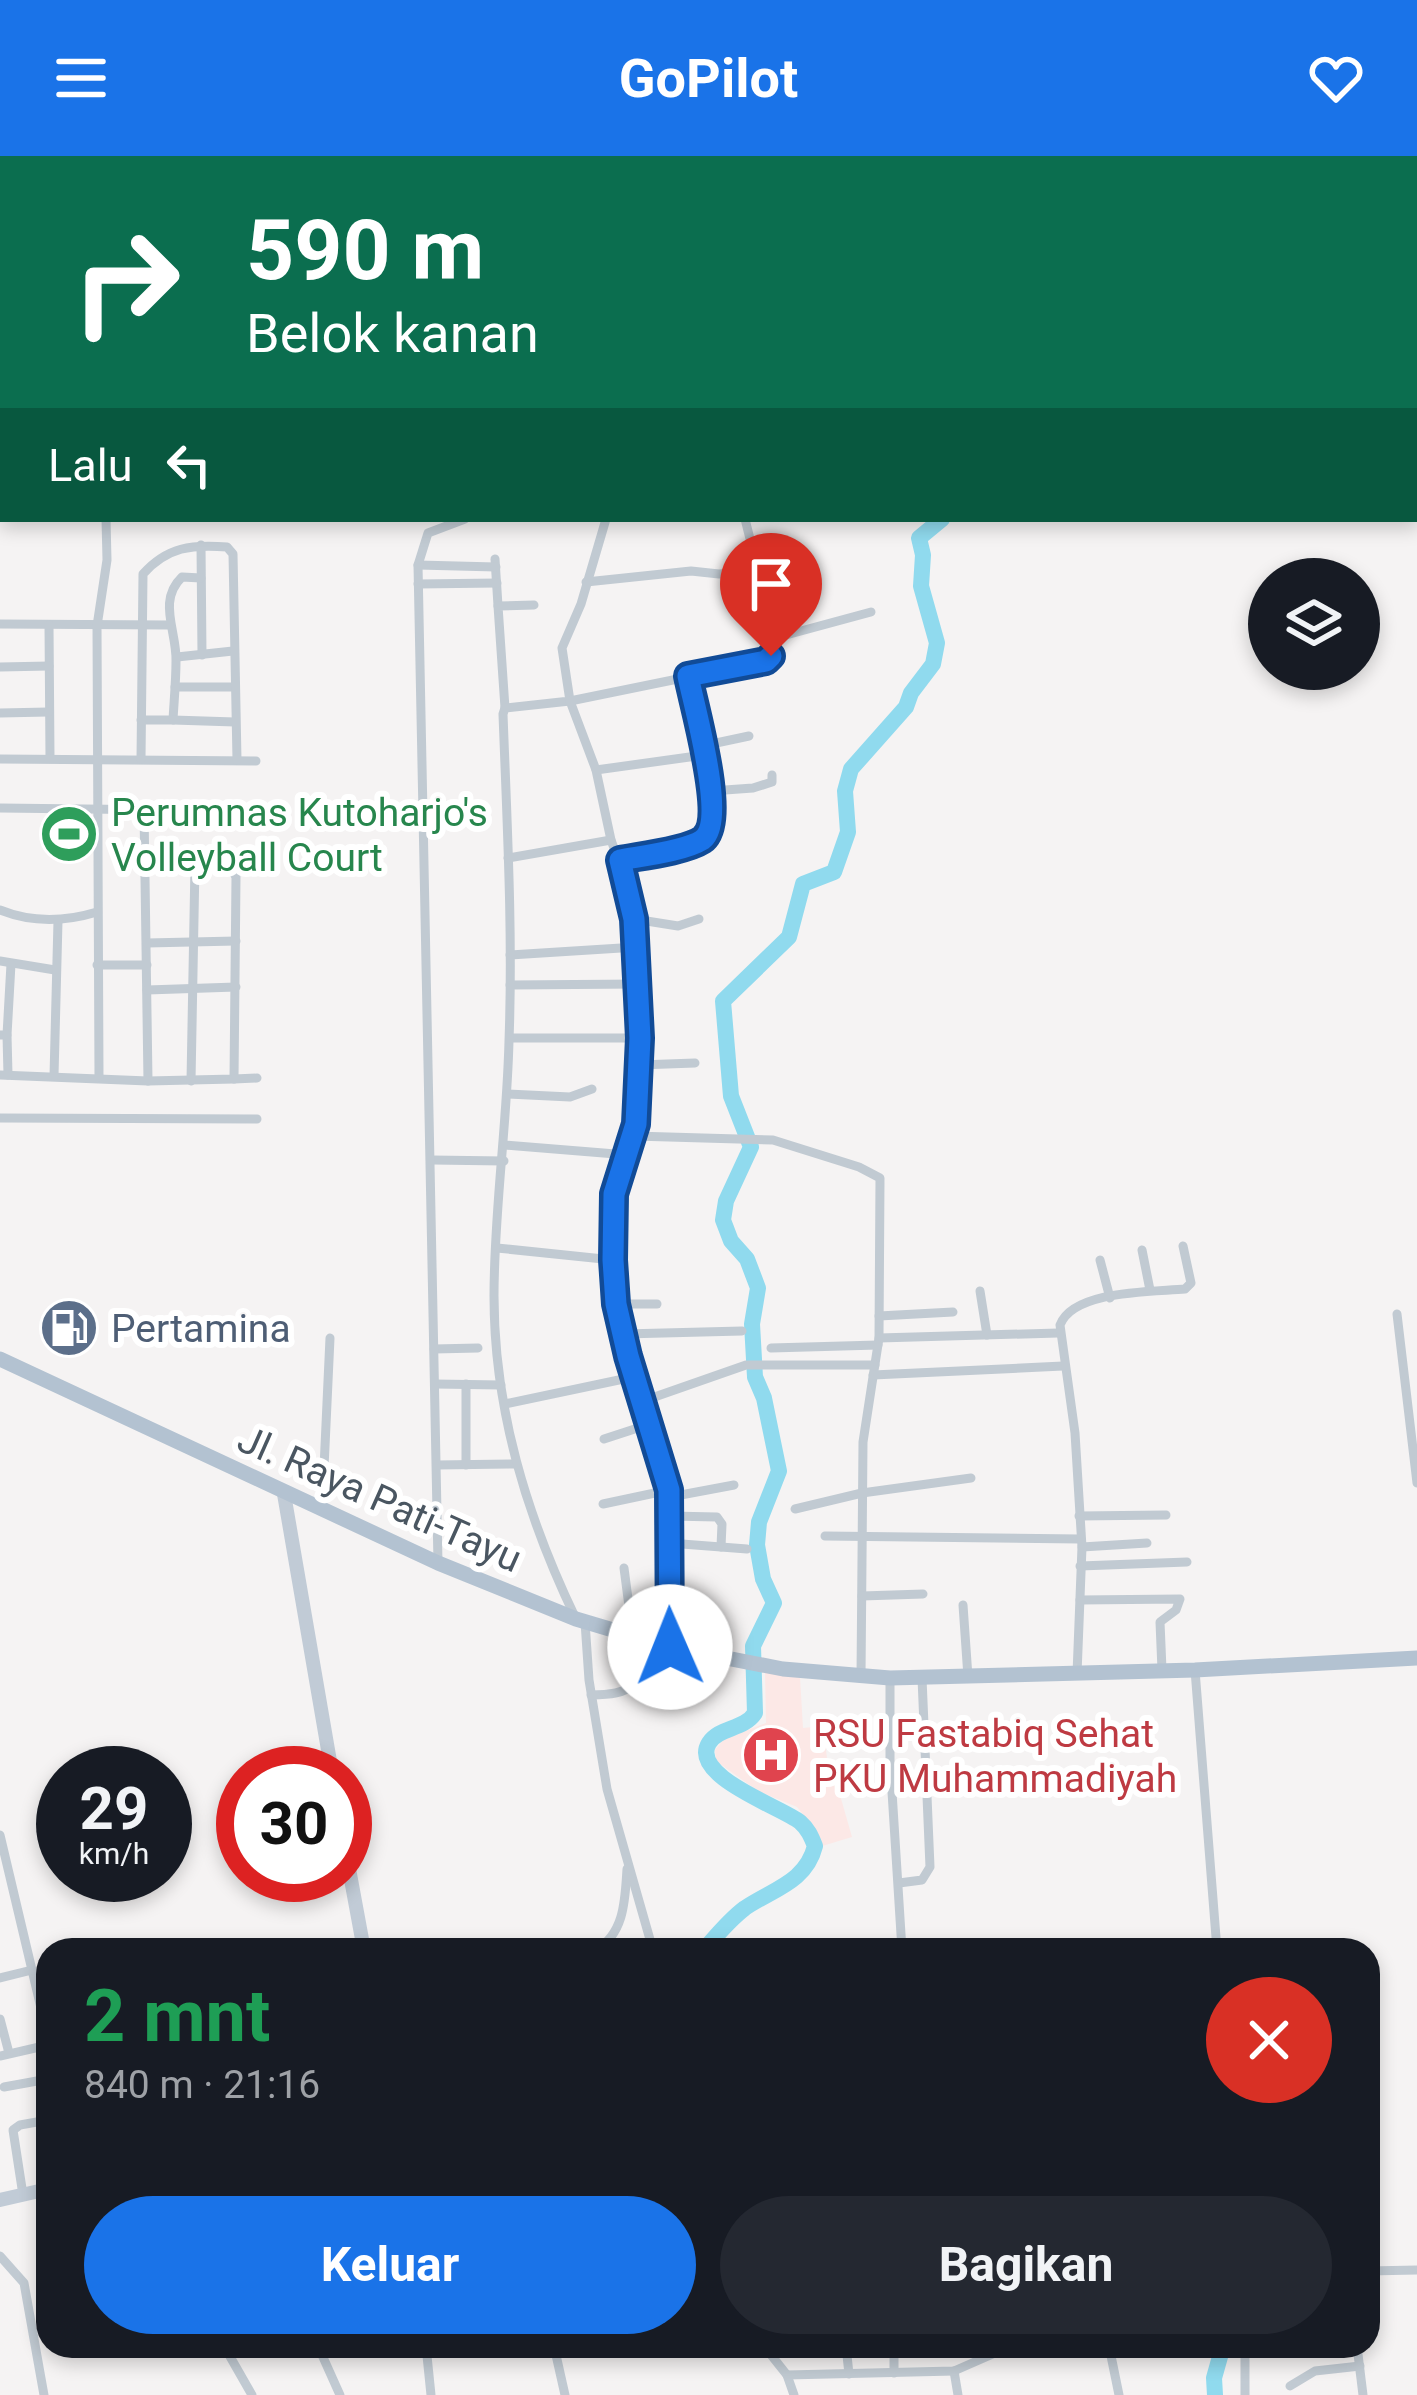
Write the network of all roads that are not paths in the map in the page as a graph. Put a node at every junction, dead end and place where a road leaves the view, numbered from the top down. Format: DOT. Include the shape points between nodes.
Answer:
graph roads {
  1 [pos="106,522"];
  2 [pos="457,522"];
  3 [pos="605,522"];
  4 [pos="747,522"];
  5 [pos="201,544"];
  6 [pos="418,565"];
  7 [pos="756,571"];
  8 [pos="201,578"];
  9 [pos="586,582"];
  10 [pos="497,583"];
  11 [pos="418,584"];
  12 [pos="534,605"];
  13 [pos="498,606"];
  14 [pos="871,613"];
  15 [pos="141,623"];
  16 [pos="0,624"];
  17 [pos="49,625"];
  18 [pos="169,625"];
  19 [pos="98,626"];
  20 [pos="775,638"];
  21 [pos="233,651"];
  22 [pos="202,655"];
  23 [pos="176,657"];
  24 [pos="49,666"];
  25 [pos="0,667"];
  26 [pos="688,676"];
  27 [pos="175,687"];
  28 [pos="234,687"];
  29 [pos="570,701"];
  30 [pos="505,707"];
  31 [pos="48,712"];
  32 [pos="0,713"];
  33 [pos="141,720"];
  34 [pos="173,721"];
  35 [pos="235,722"];
  36 [pos="749,736"];
  37 [pos="703,751"];
  38 [pos="50,758"];
  39 [pos="0,759"];
  40 [pos="97,759"];
  41 [pos="141,759"];
  42 [pos="237,760"];
  43 [pos="256,761"];
  44 [pos="596,770"];
  45 [pos="772,775"];
  46 [pos="711,791"];
  47 [pos="0,808"];
  48 [pos="96,810"];
  49 [pos="144,810"];
  50 [pos="255,811"];
  51 [pos="611,840"];
  52 [pos="508,858"];
  53 [pos="620,860"];
  54 [pos="147,863"];
  55 [pos="194,865"];
  56 [pos="0,910"];
  57 [pos="97,912"];
  58 [pos="634,919"];
  59 [pos="699,919"];
  60 [pos="58,921"];
  61 [pos="236,941"];
  62 [pos="193,942"];
  63 [pos="147,943"];
  64 [pos="637,947"];
  65 [pos="511,956"];
  66 [pos="6,963"];
  67 [pos="98,964"];
  68 [pos="147,965"];
  69 [pos="55,970"];
  70 [pos="639,984"];
  71 [pos="510,985"];
  72 [pos="236,987"];
  73 [pos="192,989"];
  74 [pos="147,990"];
  75 [pos="4,1035"];
  76 [pos="510,1038"];
  77 [pos="640,1038"];
  78 [pos="694,1063"];
  79 [pos="639,1065"];
  80 [pos="4,1075"];
  81 [pos="54,1076"];
  82 [pos="99,1077"];
  83 [pos="257,1078"];
  84 [pos="235,1079"];
  85 [pos="148,1081"];
  86 [pos="191,1081"];
  87 [pos="592,1089"];
  88 [pos="507,1094"];
  89 [pos="0,1118"];
  90 [pos="257,1119"];
  91 [pos="634,1136"];
  92 [pos="505,1145"];
  93 [pos="628,1155"];
  94 [pos="432,1160"];
  95 [pos="504,1161"];
  96 [pos="1183,1246"];
  97 [pos="497,1248"];
  98 [pos="1142,1250"];
  99 [pos="613,1260"];
  100 [pos="1100,1260"];
  101 [pos="1150,1290"];
  102 [pos="980,1291"];
  103 [pos="1110,1298"];
  104 [pos="616,1304"];
  105 [pos="657,1304"];
  106 [pos="953,1312"];
  107 [pos="1397,1314"];
  108 [pos="879,1316"];
  109 [pos="742,1331"];
  110 [pos="624,1334"];
  111 [pos="1058,1334"];
  112 [pos="987,1335"];
  113 [pos="330,1338"];
  114 [pos="878,1342"];
  115 [pos="478,1348"];
  116 [pos="771,1348"];
  117 [pos="434,1349"];
  118 [pos="0,1359"];
  119 [pos="1064,1366"];
  120 [pos="874,1370"];
  121 [pos="633,1377"];
  122 [pos="435,1384"];
  123 [pos="466,1384"];
  124 [pos="500,1384"];
  125 [pos="643,1401"];
  126 [pos="505,1404"];
  127 [pos="650,1424"];
  128 [pos="604,1439"];
  129 [pos="437,1465"];
  130 [pos="466,1465"];
  131 [pos="515,1465"];
  132 [pos="970,1478"];
  133 [pos="1417,1483"];
  134 [pos="734,1485"];
  135 [pos="670,1493"];
  136 [pos="862,1493"];
  137 [pos="284,1494"];
  138 [pos="602,1504"];
  139 [pos="795,1509"];
  140 [pos="322,1510"];
  141 [pos="1166,1515"];
  142 [pos="670,1516"];
  143 [pos="1079,1516"];
  144 [pos="863,1535"];
  145 [pos="825,1536"];
  146 [pos="1081,1542"];
  147 [pos="669,1543"];
  148 [pos="1147,1543"];
  149 [pos="721,1547"];
  150 [pos="747,1549"];
  151 [pos="1187,1562"];
  152 [pos="438,1563"];
  153 [pos="1080,1566"];
  154 [pos="624,1568"];
  155 [pos="923,1594"];
  156 [pos="862,1596"];
  157 [pos="1080,1600"];
  158 [pos="963,1605"];
  159 [pos="580,1621"];
  160 [pos="640,1638"];
  161 [pos="670,1647"];
  162 [pos="1417,1658"];
  163 [pos="1195,1670"];
  164 [pos="1162,1671"];
  165 [pos="1077,1674"];
  166 [pos="861,1677"];
  167 [pos="968,1677"];
  168 [pos="890,1678"];
  169 [pos="922,1678"];
  170 [pos="591,1695"];
  171 [pos="327,1746"];
  172 [pos="0,1834"];
  173 [pos="628,1858"];
  174 [pos="899,1883"];
  175 [pos="355,1902"];
  176 [pos="362,1938"];
  177 [pos="609,1938"];
  178 [pos="650,1938"];
  179 [pos="901,1938"];
  180 [pos="1216,1938"];
  181 [pos="32,1970"];
  182 [pos="0,1978"];
  183 [pos="36,1991"];
  184 [pos="0,2019"];
  185 [pos="36,2050"];
  186 [pos="5,2055"];
  187 [pos="36,2082"];
  188 [pos="4,2087"];
  189 [pos="36,2122"];
  190 [pos="36,2192"];
  191 [pos="23,2195"];
  192 [pos="0,2200"];
  193 [pos="0,2256"];
  194 [pos="1417,2270"];
  195 [pos="1380,2271"];
  196 [pos="36,2352"];
  197 [pos="37,2358"];
  198 [pos="231,2358"];
  199 [pos="324,2358"];
  200 [pos="427,2358"];
  201 [pos="557,2358"];
  202 [pos="774,2358"];
  203 [pos="847,2358"];
  204 [pos="894,2358"];
  205 [pos="985,2358"];
  206 [pos="1111,2358"];
  207 [pos="1245,2358"];
  208 [pos="1359,2358"];
  209 [pos="1360,2366"];
  210 [pos="954,2372"];
  211 [pos="894,2373"];
  212 [pos="849,2374"];
  213 [pos="788,2375"];
  214 [pos="1290,2386"];
  215 [pos="44,2395"];
  216 [pos="252,2395"];
  217 [pos="340,2395"];
  218 [pos="431,2395"];
  219 [pos="565,2395"];
  220 [pos="794,2395"];
  221 [pos="958,2395"];
  222 [pos="1119,2395"];
  223 [pos="1245,2395"];
  224 [pos="1363,2395"];
  1 -- 19 [label="street"];
  2 -- 6 [label="street" via="428,533"];
  3 -- 9 [label="street"];
  4 -- 7 [label="street"];
  5 -- 8 [label="street"];
  5 -- 15 [label="street" via="177,548 147,568"];
  5 -- 21 [label="street" via="233,554"];
  6 -- 10 [label="street" via="496,563"];
  6 -- 11 [label="street"];
  7 -- 9 [label="street"];
  7 -- 20 [label="street"];
  8 -- 18 [label="street" via="175,582"];
  8 -- 22 [label="street"];
  9 -- 29 [label="street" via="562,647"];
  10 -- 11 [label="street"];
  10 -- 13 [label="street"];
  11 -- 94 [label="street"];
  12 -- 13 [label="street"];
  13 -- 30 [label="street"];
  14 -- 20 [label="street"];
  15 -- 18 [label="street"];
  15 -- 19 [label="street"];
  15 -- 33 [label="street"];
  16 -- 17 [label="street"];
  17 -- 19 [label="street"];
  17 -- 24 [label="street"];
  18 -- 23 [label="street"];
  19 -- 40 [label="street"];
  20 -- 26 [label="street" via="766,661"];
  21 -- 22 [label="street"];
  21 -- 28 [label="street"];
  22 -- 23 [label="street"];
  23 -- 27 [label="street"];
  24 -- 25 [label="street"];
  24 -- 31 [label="street"];
  26 -- 29 [label="street"];
  26 -- 37 [label="street"];
  27 -- 28 [label="street"];
  27 -- 34 [label="street"];
  28 -- 35 [label="street"];
  29 -- 30 [label="street"];
  29 -- 44 [label="street"];
  30 -- 52 [label="street"];
  31 -- 32 [label="street"];
  31 -- 38 [label="street"];
  33 -- 34 [label="street"];
  33 -- 41 [label="street"];
  34 -- 35 [label="street"];
  35 -- 42 [label="street"];
  36 -- 37 [label="street"];
  37 -- 44 [label="street"];
  37 -- 46 [label="street"];
  38 -- 39 [label="street"];
  38 -- 40 [label="street"];
  40 -- 41 [label="street"];
  40 -- 48 [label="street"];
  41 -- 42 [label="street"];
  42 -- 43 [label="street"];
  44 -- 51 [label="street"];
  45 -- 46 [label="street" via="760,787"];
  46 -- 53 [label="street" via="713,827 702,840"];
  47 -- 48 [label="street"];
  48 -- 49 [label="street"];
  48 -- 57 [label="street"];
  49 -- 50 [label="street"];
  49 -- 54 [label="street"];
  51 -- 52 [label="street"];
  51 -- 53 [label="street"];
  52 -- 65 [label="street"];
  53 -- 58 [label="street"];
  54 -- 55 [label="street"];
  54 -- 63 [label="street"];
  55 -- 61 [label="street" via="226,866 236,877"];
  55 -- 62 [label="street"];
  56 -- 60 [label="street"];
  57 -- 60 [label="street"];
  57 -- 67 [label="street"];
  58 -- 59 [label="street" via="678,926"];
  58 -- 64 [label="street"];
  60 -- 69 [label="street"];
  61 -- 62 [label="street"];
  61 -- 72 [label="street"];
  62 -- 63 [label="street"];
  62 -- 73 [label="street"];
  63 -- 68 [label="street"];
  64 -- 65 [label="street"];
  64 -- 70 [label="street"];
  65 -- 71 [label="street"];
  66 -- 69 [label="street"];
  66 -- 75 [label="street"];
  67 -- 68 [label="street"];
  67 -- 82 [label="street"];
  68 -- 74 [label="street"];
  69 -- 81 [label="street"];
  70 -- 71 [label="street"];
  70 -- 77 [label="street"];
  71 -- 76 [label="street"];
  72 -- 73 [label="street"];
  72 -- 84 [label="street"];
  73 -- 74 [label="street"];
  73 -- 86 [label="street"];
  74 -- 85 [label="street"];
  75 -- 80 [label="street"];
  76 -- 77 [label="street"];
  76 -- 88 [label="street"];
  77 -- 79 [label="street"];
  78 -- 79 [label="street"];
  79 -- 91 [label="street"];
  80 -- 81 [label="street"];
  81 -- 82 [label="street"];
  82 -- 85 [label="street"];
  83 -- 84 [label="street"];
  84 -- 86 [label="street"];
  85 -- 86 [label="street"];
  87 -- 88 [label="street" via="570,1097"];
  88 -- 92 [label="street"];
  89 -- 90 [label="street"];
  91 -- 93 [label="street"];
  91 -- 108 [label="street" via="773,1140 880,1178"];
  92 -- 93 [label="street"];
  92 -- 95 [label="street"];
  93 -- 99 [label="street" via="614,1194"];
  94 -- 95 [label="street"];
  94 -- 117 [label="street"];
  95 -- 97 [label="street"];
  96 -- 101 [label="street" via="1189,1286"];
  97 -- 99 [label="street"];
  97 -- 124 [label="street"];
  98 -- 101 [label="street"];
  99 -- 104 [label="street"];
  100 -- 103 [label="street"];
  101 -- 103 [label="street"];
  102 -- 112 [label="street"];
  103 -- 111 [label="street" via="1072,1307"];
  104 -- 105 [label="street"];
  104 -- 110 [label="street"];
  106 -- 108 [label="street"];
  107 -- 133 [label="street"];
  108 -- 114 [label="street"];
  109 -- 110 [label="street"];
  110 -- 121 [label="street"];
  111 -- 112 [label="street"];
  111 -- 119 [label="street"];
  112 -- 114 [label="street"];
  113 -- 140 [label="street"];
  114 -- 116 [label="street"];
  114 -- 120 [label="street"];
  115 -- 117 [label="street"];
  117 -- 122 [label="street"];
  118 -- 137 [label="main road, Jl. Raya Pati-Tayu"];
  119 -- 120 [label="street"];
  119 -- 143 [label="street"];
  120 -- 125 [label="street" via="753,1365"];
  120 -- 136 [label="street"];
  121 -- 125 [label="street"];
  121 -- 126 [label="street"];
  122 -- 123 [label="street"];
  122 -- 129 [label="street"];
  123 -- 124 [label="street"];
  123 -- 130 [label="street"];
  124 -- 126 [label="street"];
  125 -- 127 [label="street"];
  126 -- 131 [label="street"];
  127 -- 128 [label="street"];
  127 -- 135 [label="street"];
  129 -- 130 [label="street"];
  129 -- 152 [label="street"];
  130 -- 131 [label="street"];
  131 -- 159 [label="street"];
  132 -- 136 [label="street"];
  134 -- 135 [label="street"];
  135 -- 138 [label="street"];
  135 -- 142 [label="street"];
  136 -- 139 [label="street"];
  136 -- 144 [label="street"];
  137 -- 140 [label="main road, Jl. Raya Pati-Tayu"];
  137 -- 171 [label="street"];
  140 -- 152 [label="main road, Jl. Raya Pati-Tayu"];
  141 -- 143 [label="street"];
  142 -- 147 [label="street"];
  142 -- 149 [label="street" via="717,1517"];
  143 -- 146 [label="street"];
  144 -- 145 [label="street"];
  144 -- 146 [label="street"];
  144 -- 156 [label="street"];
  146 -- 148 [label="street"];
  146 -- 153 [label="street"];
  147 -- 149 [label="street"];
  147 -- 161 [label="street"];
  149 -- 150 [label="street"];
  151 -- 153 [label="street"];
  152 -- 159 [label="main road, Jl. Raya Pati-Tayu"];
  153 -- 157 [label="street"];
  154 -- 160 [label="street"];
  155 -- 156 [label="street"];
  156 -- 166 [label="street"];
  157 -- 164 [label="street" via="1180,1599 1160,1622"];
  157 -- 165 [label="street"];
  158 -- 167 [label="street"];
  159 -- 160 [label="main road, Jl. Raya Pati-Tayu"];
  159 -- 170 [label="street"];
  160 -- 161 [label="main road, Jl. Raya Pati-Tayu"];
  160 -- 170 [label="street" via="628,1690"];
  161 -- 166 [label="main road, Jl. Raya Pati-Tayu"];
  162 -- 163 [label="main road"];
  163 -- 164 [label="main road"];
  163 -- 180 [label="street"];
  164 -- 165 [label="main road"];
  165 -- 167 [label="main road"];
  166 -- 168 [label="main road"];
  167 -- 169 [label="main road"];
  168 -- 169 [label="main road"];
  168 -- 174 [label="street"];
  169 -- 174 [label="street" via="929,1874"];
  170 -- 173 [label="street"];
  172 -- 181 [label="street"];
  173 -- 177 [label="street" via="624,1912"];
  173 -- 178 [label="street"];
  174 -- 179 [label="street"];
  175 -- 176 [label="street"];
  181 -- 182 [label="street"];
  181 -- 183 [label="street"];
  184 -- 186 [label="street"];
  185 -- 186 [label="street"];
  187 -- 188 [label="street"];
  189 -- 191 [label="street" via="14,2130"];
  190 -- 191 [label="street"];
  191 -- 192 [label="street"];
  193 -- 196 [label="street" via="22,2278"];
  194 -- 195 [label="street"];
  197 -- 215 [label="street"];
  198 -- 216 [label="street"];
  199 -- 217 [label="street"];
  200 -- 218 [label="street"];
  201 -- 219 [label="street"];
  202 -- 213 [label="street"];
  203 -- 212 [label="street"];
  204 -- 211 [label="street"];
  205 -- 210 [label="street"];
  206 -- 222 [label="street"];
  207 -- 223 [label="street"];
  208 -- 209 [label="street"];
  209 -- 214 [label="street" via="1315,2371"];
  209 -- 224 [label="street"];
  210 -- 211 [label="street"];
  210 -- 221 [label="street"];
  211 -- 212 [label="street"];
  212 -- 213 [label="street"];
  213 -- 220 [label="street"];
}
